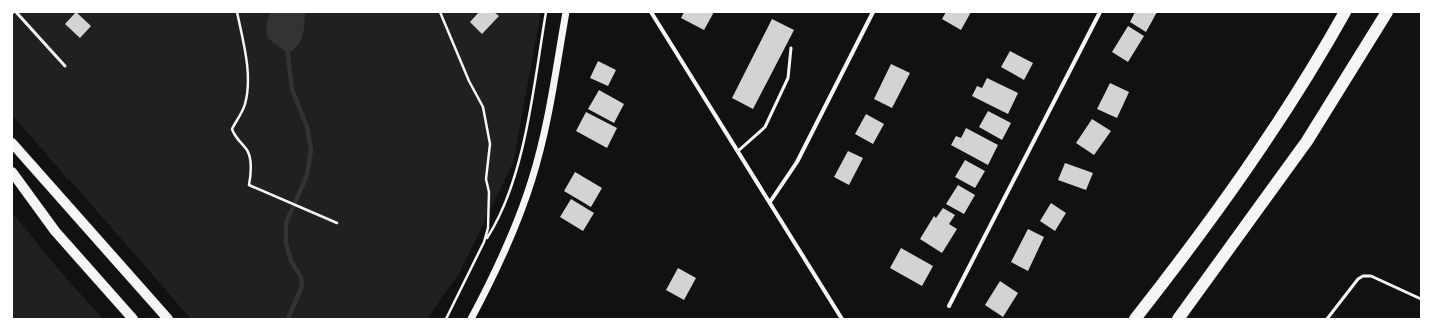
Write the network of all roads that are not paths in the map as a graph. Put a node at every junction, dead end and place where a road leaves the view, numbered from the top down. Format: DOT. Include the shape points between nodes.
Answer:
graph roads {
  1 [pos="16,12"];
  2 [pos="566,12"];
  3 [pos="651,12"];
  4 [pos="873,12"];
  5 [pos="1100,12"];
  6 [pos="1345,12"];
  7 [pos="1387,12"];
  8 [pos="791,48"];
  9 [pos="65,66"];
  10 [pos="12,143"];
  11 [pos="738,151"];
  12 [pos="12,172"];
  13 [pos="770,202"];
  14 [pos="1421,300"];
  15 [pos="949,306"];
  16 [pos="132,319"];
  17 [pos="168,319"];
  18 [pos="471,319"];
  19 [pos="842,319"];
  20 [pos="1135,319"];
  21 [pos="1178,319"];
  22 [pos="1327,319"];
  1 -- 9 [label="lane"];
  2 -- 18 [label="street" via="546,123 532,179 498,269"];
  3 -- 11 [label="street"];
  4 -- 13 [label="street" via="796,162"];
  5 -- 15 [label="street"];
  6 -- 20 [label="highway" via="1260,151"];
  7 -- 21 [label="highway" via="1307,141"];
  8 -- 11 [label="lane" via="788,78 765,127"];
  10 -- 17 [label="main road"];
  11 -- 13 [label="street"];
  12 -- 16 [label="main road" via="55,231"];
  13 -- 19 [label="street"];
  14 -- 22 [label="lane" via="1371,276 1363,276"];
}
